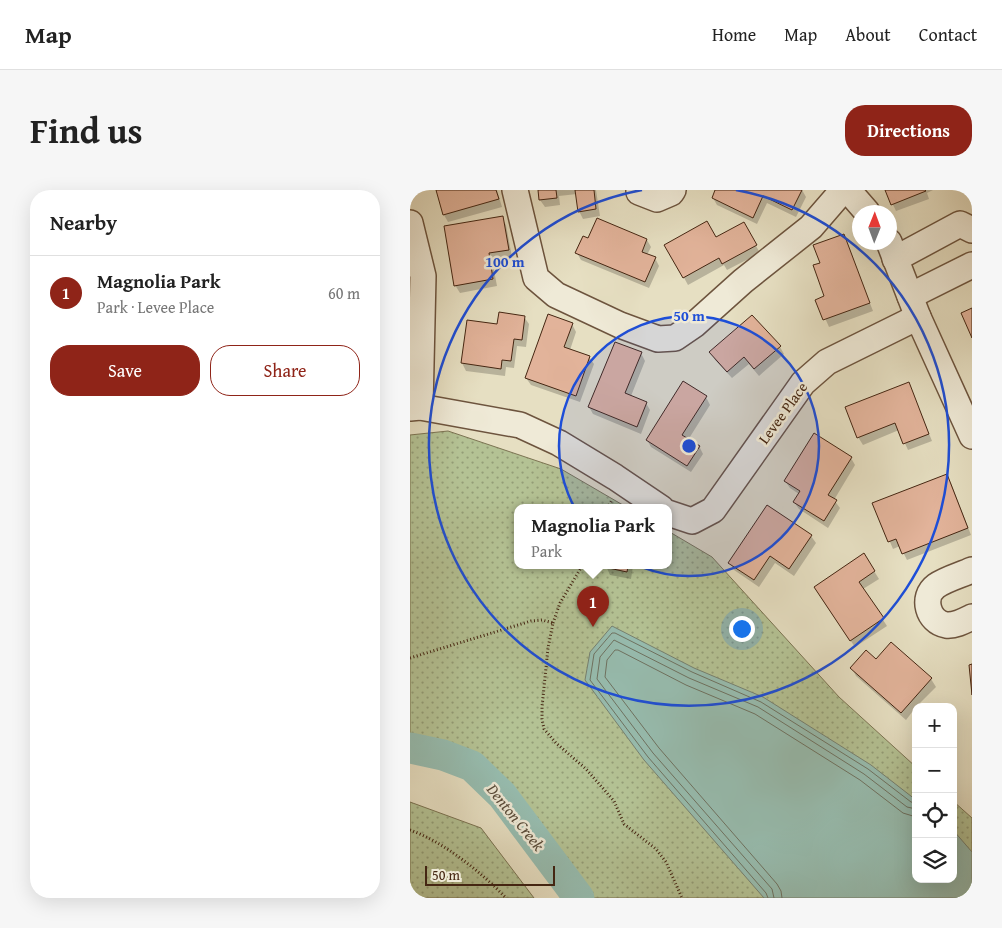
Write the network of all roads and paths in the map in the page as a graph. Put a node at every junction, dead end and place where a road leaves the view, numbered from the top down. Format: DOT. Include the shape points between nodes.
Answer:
graph roads {
  1 [pos="515,190"];
  2 [pos="638,190"];
  3 [pos="673,190"];
  4 [pos="844,190"];
  5 [pos="861,205"];
  6 [pos="410,223"];
  7 [pos="972,230"];
  8 [pos="892,251"];
  9 [pos="972,266"];
  10 [pos="914,307"];
  11 [pos="415,408"];
  12 [pos="972,436"];
  13 [pos="655,504"];
  14 [pos="672,514"];
  15 [pos="580,569"];
  16 [pos="972,570"];
  17 [pos="972,617"];
  18 [pos="553,622"];
  19 [pos="410,658"];
  20 [pos="410,830"];
  21 [pos="506,898"];
  22 [pos="682,898"];
  1 -- 4 [label="street" via="536,278 556,295 658,340 675,338 694,324 811,227"];
  2 -- 3 [label="street" via="657,199"];
  4 -- 5 [label="street"];
  6 -- 11 [label="street" via="422,276"];
  7 -- 8 [label="street" via="960,224"];
  8 -- 10 [label="street"];
  9 -- 10 [label="street, Levee Place"];
  10 -- 12 [label="street"];
  10 -- 14 [label="street, Levee Place" via="827,362 803,383 713,510 692,521"];
  11 -- 13 [label="street" via="520,425 559,443"];
  15 -- 18 [label="path"];
  16 -- 17 [label="street" via="936,586 927,605 933,618 945,625"];
  18 -- 19 [label="path" via="531,621"];
  18 -- 22 [label="path" via="542,707 544,728 614,801 624,824 656,849 666,862"];
  20 -- 21 [label="path" via="448,851"];
}
